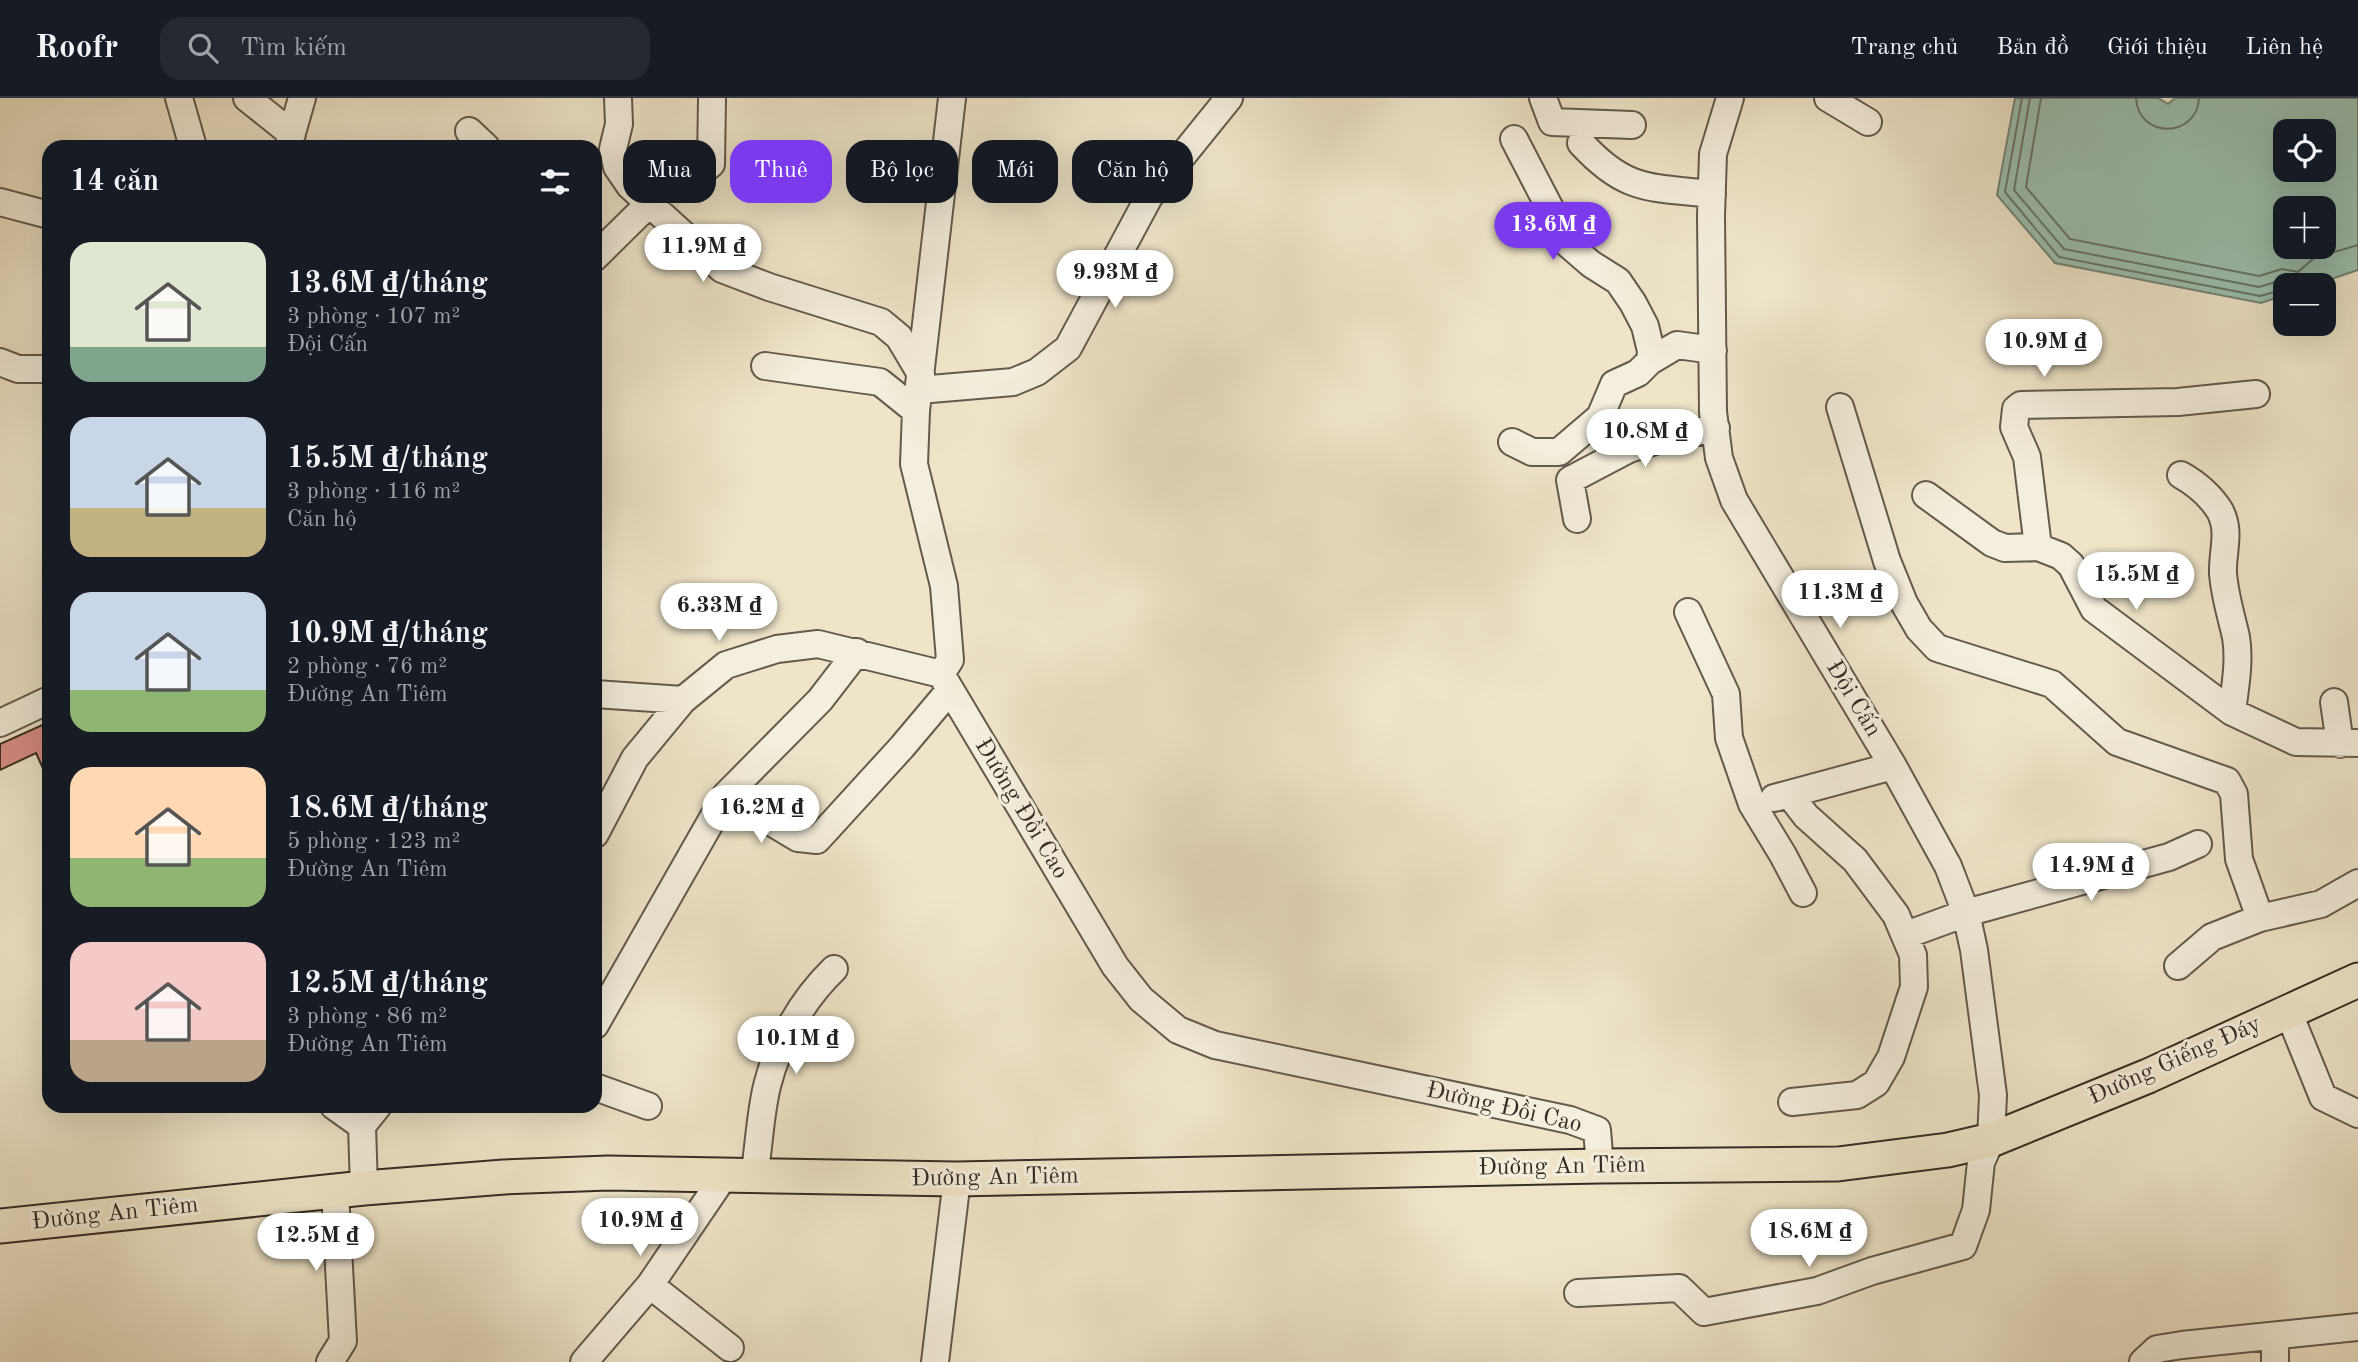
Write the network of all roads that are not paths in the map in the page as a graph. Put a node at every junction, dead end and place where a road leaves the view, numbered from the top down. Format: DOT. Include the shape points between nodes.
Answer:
graph roads {
  1 [pos="179,98"];
  2 [pos="247,98"];
  3 [pos="302,98"];
  4 [pos="618,98"];
  5 [pos="712,98"];
  6 [pos="952,98"];
  7 [pos="1229,98"];
  8 [pos="1543,98"];
  9 [pos="1730,98"];
  10 [pos="1828,98"];
  11 [pos="1868,122"];
  12 [pos="1632,125"];
  13 [pos="1514,139"];
  14 [pos="191,140"];
  15 [pos="290,140"];
  16 [pos="1581,143"];
  17 [pos="1712,194"];
  18 [pos="0,202"];
  19 [pos="650,205"];
  20 [pos="42,213"];
  21 [pos="602,250"];
  22 [pos="1713,350"];
  23 [pos="1650,361"];
  24 [pos="0,362"];
  25 [pos="765,366"];
  26 [pos="42,369"];
  27 [pos="919,392"];
  28 [pos="2256,394"];
  29 [pos="1840,407"];
  30 [pos="1716,428"];
  31 [pos="1512,442"];
  32 [pos="2181,475"];
  33 [pos="1926,495"];
  34 [pos="1577,519"];
  35 [pos="2038,547"];
  36 [pos="1688,612"];
  37 [pos="858,652"];
  38 [pos="946,682"];
  39 [pos="602,694"];
  40 [pos="683,700"];
  41 [pos="2333,702"];
  42 [pos="42,703"];
  43 [pos="2232,712"];
  44 [pos="0,723"];
  45 [pos="2349,744"];
  46 [pos="1893,766"];
  47 [pos="1788,794"];
  48 [pos="726,795"];
  49 [pos="1752,804"];
  50 [pos="602,821"];
  51 [pos="2198,844"];
  52 [pos="2358,883"];
  53 [pos="1802,894"];
  54 [pos="1966,913"];
  55 [pos="2260,918"];
  56 [pos="1906,935"];
  57 [pos="2178,966"];
  58 [pos="834,969"];
  59 [pos="2358,980"];
  60 [pos="2288,1011"];
  61 [pos="602,1013"];
  62 [pos="602,1089"];
  63 [pos="1792,1102"];
  64 [pos="648,1105"];
  65 [pos="2358,1114"];
  66 [pos="370,1116"];
  67 [pos="1991,1140"];
  68 [pos="1600,1166"];
  69 [pos="739,1177"];
  70 [pos="957,1179"];
  71 [pos="350,1190"];
  72 [pos="0,1226"];
  73 [pos="650,1285"];
  74 [pos="1578,1293"];
  75 [pos="2358,1327"];
  76 [pos="2275,1336"];
  77 [pos="730,1348"];
  78 [pos="330,1362"];
  79 [pos="584,1362"];
  80 [pos="935,1362"];
  81 [pos="2143,1362"];
  82 [pos="2275,1362"];
  1 -- 14 [label="street"];
  2 -- 15 [label="street"];
  3 -- 15 [label="street"];
  4 -- 19 [label="street" via="619,124 613,149 617,167"];
  5 -- 19 [label="street" via="711,164 674,182"];
  6 -- 27 [label="street"];
  7 -- 27 [label="street" via="1149,197 1068,348 1037,373 1013,382"];
  8 -- 12 [label="street" via="1552,122"];
  9 -- 17 [label="street, Đội Cấn" via="1713,154"];
  10 -- 11 [label="street"];
  13 -- 23 [label="street" via="1569,245 1618,281 1633,303 1645,327"];
  16 -- 17 [label="street" via="1619,178 1642,186"];
  17 -- 22 [label="street, Đội Cấn"];
  18 -- 20 [label="street"];
  19 -- 21 [label="street"];
  19 -- 27 [label="street" via="722,269 881,322 899,337"];
  22 -- 23 [label="street" via="1677,345"];
  22 -- 30 [label="street, Đội Cấn"];
  23 -- 31 [label="street" via="1638,373 1614,384 1600,417 1559,452 1532,453"];
  24 -- 26 [label="street" via="18,369"];
  25 -- 27 [label="street"];
  27 -- 38 [label="street" via="914,464 945,598 950,660"];
  28 -- 35 [label="street" via="2178,402 2021,405 2016,409 2014,427 2027,457"];
  29 -- 55 [label="street" via="1887,561 1919,629 1937,648 2052,684 2117,742 2227,781 2234,794 2239,859"];
  30 -- 34 [label="street" via="1629,449 1570,480"];
  30 -- 46 [label="street, Đội Cấn" via="1719,458 1734,500"];
  32 -- 43 [label="street" via="2201,486 2220,511 2227,531 2225,601 2237,662"];
  33 -- 35 [label="street" via="1992,543 2005,548"];
  35 -- 43 [label="street" via="2071,565 2094,609"];
  36 -- 49 [label="street" via="1726,694 1729,738"];
  37 -- 38 [label="street"];
  37 -- 40 [label="street" via="818,644 777,649 726,665"];
  37 -- 48 [label="street" via="820,700"];
  38 -- 48 [label="street" via="902,747 817,840 798,838"];
  38 -- 68 [label="street, Đường Đồi Cao" via="1115,966 1141,999 1178,1030 1215,1045 1279,1060 1570,1120 1597,1130"];
  39 -- 40 [label="street"];
  40 -- 50 [label="street" via="635,758"];
  41 -- 45 [label="street"];
  42 -- 44 [label="street"];
  43 -- 45 [label="street" via="2296,741"];
  46 -- 47 [label="street"];
  46 -- 54 [label="street, Đội Cấn" via="1948,866"];
  47 -- 49 [label="street"];
  47 -- 56 [label="street" via="1855,860"];
  48 -- 61 [label="street"];
  49 -- 53 [label="street"];
  51 -- 54 [label="street" via="2169,857"];
  52 -- 55 [label="street" via="2321,904"];
  54 -- 56 [label="street"];
  54 -- 67 [label="street, Đội Cấn" via="1993,1095"];
  55 -- 57 [label="street" via="2212,937"];
  56 -- 63 [label="street" via="1913,955 1914,987 1891,1057 1877,1083 1857,1095"];
  58 -- 69 [label="street" via="814,989 785,1036"];
  59 -- 60 [label="main road, Đường Giếng Đáy"];
  60 -- 65 [label="street" via="2323,1097"];
  60 -- 67 [label="main road, Đường Giếng Đáy" via="2148,1076"];
  62 -- 64 [label="street"];
  66 -- 71 [label="street"];
  67 -- 68 [label="main road, Đường An Tiêm" via="1838,1164"];
  67 -- 74 [label="street, Đội Cấn" via="1981,1162 1976,1210 1963,1246 1872,1271 1817,1292 1704,1312 1679,1288"];
  68 -- 70 [label="main road, Đường An Tiêm"];
  69 -- 70 [label="main road, Đường An Tiêm"];
  69 -- 71 [label="main road, Đường An Tiêm" via="608,1173"];
  69 -- 73 [label="street"];
  70 -- 80 [label="street"];
  71 -- 72 [label="main road, Đường An Tiêm"];
  71 -- 78 [label="street" via="343,1341"];
  73 -- 77 [label="street"];
  73 -- 79 [label="street"];
  75 -- 76 [label="street"];
  76 -- 81 [label="street" via="2157,1349"];
  76 -- 82 [label="street"];
}
